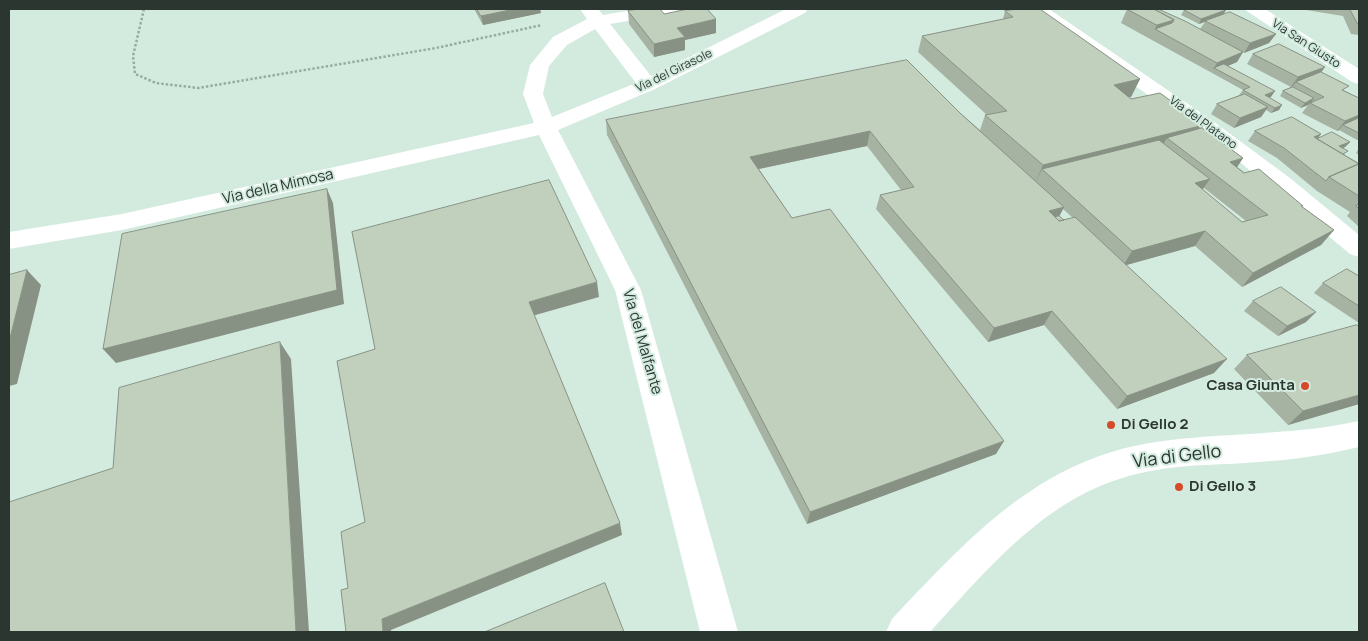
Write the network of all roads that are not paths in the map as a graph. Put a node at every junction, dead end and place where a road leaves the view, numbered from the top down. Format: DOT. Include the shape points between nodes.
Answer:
graph roads {
  1 [pos="669,9"];
  2 [pos="800,9"];
  3 [pos="1038,9"];
  4 [pos="1253,9"];
  5 [pos="593,15"];
  6 [pos="1341,66"];
  7 [pos="1359,78"];
  8 [pos="648,85"];
  9 [pos="1359,87"];
  10 [pos="546,127"];
  11 [pos="9,241"];
  12 [pos="1359,248"];
  13 [pos="1359,434"];
  14 [pos="719,632"];
  15 [pos="906,632"];
  1 -- 5 [label="street"];
  2 -- 8 [label="street, Via del Girasole"];
  3 -- 12 [label="street, Via del Platano" via="1232,143"];
  4 -- 6 [label="street, Via San Giusto"];
  5 -- 8 [label="street"];
  5 -- 10 [label="street, Via del Malfante" via="560,41 540,65 533,94"];
  6 -- 7 [label="street, Via San Giusto"];
  6 -- 9 [label="street"];
  8 -- 10 [label="street, Via del Girasole"];
  10 -- 11 [label="street, Via della Mimosa" via="122,222"];
  10 -- 14 [label="street, Via del Malfante" via="628,290"];
  13 -- 15 [label="street, Via di Gello" via="1297,446 1156,456 1081,477 1050,493 1017,517"];
}
